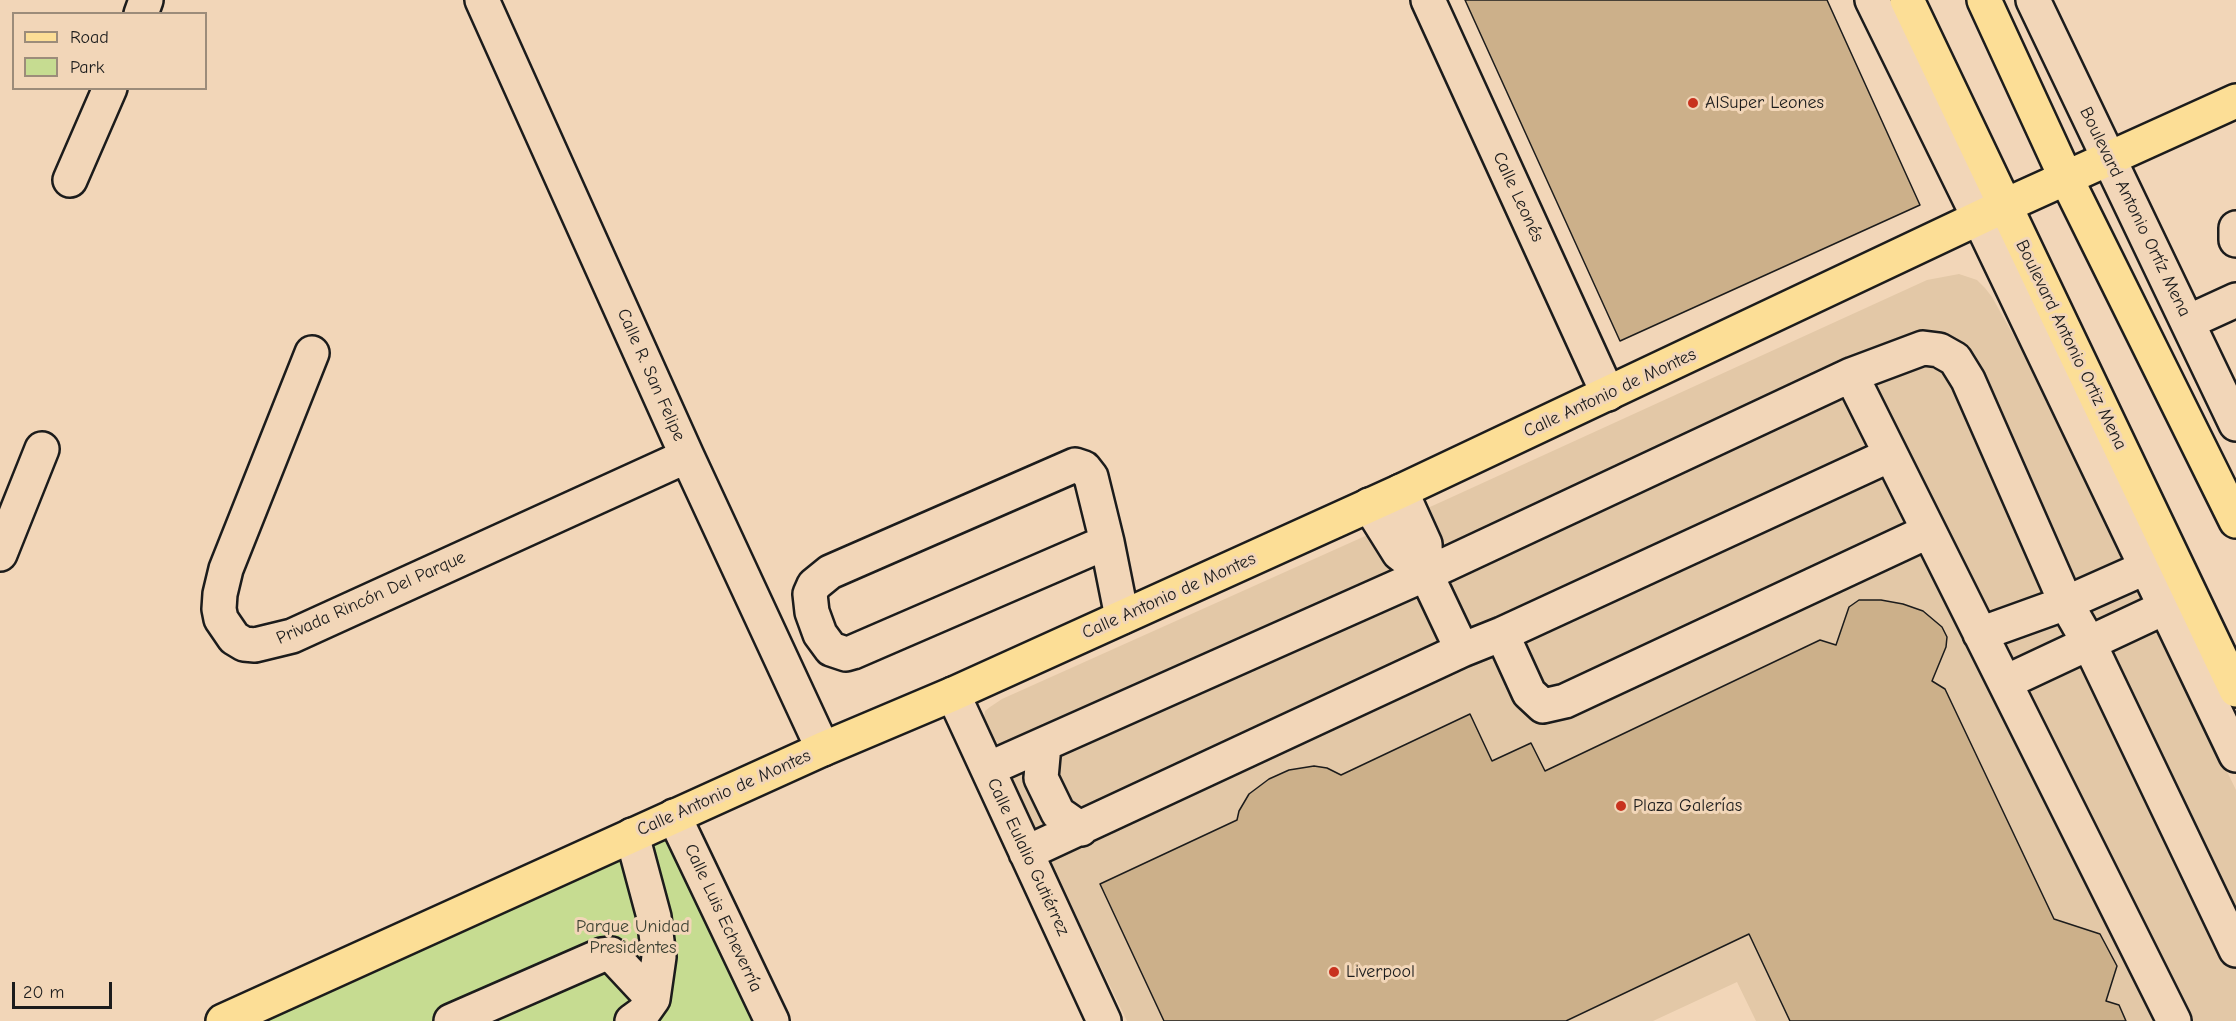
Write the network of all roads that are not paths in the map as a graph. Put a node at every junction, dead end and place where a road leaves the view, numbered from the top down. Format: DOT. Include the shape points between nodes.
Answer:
graph roads {
  1 [pos="482,0"];
  2 [pos="1428,0"];
  3 [pos="1872,0"];
  4 [pos="1907,0"];
  5 [pos="1984,0"];
  6 [pos="2033,0"];
  7 [pos="109,90"];
  8 [pos="2236,101"];
  9 [pos="2109,160"];
  10 [pos="2066,178"];
  11 [pos="70,180"];
  12 [pos="1992,212"];
  13 [pos="2236,228"];
  14 [pos="2236,240"];
  15 [pos="2236,300"];
  16 [pos="2188,322"];
  17 [pos="312,353"];
  18 [pos="1851,375"];
  19 [pos="1608,394"];
  20 [pos="2236,424"];
  21 [pos="42,449"];
  22 [pos="1890,454"];
  23 [pos="687,456"];
  24 [pos="1401,491"];
  25 [pos="1369,506"];
  26 [pos="2235,517"];
  27 [pos="1929,531"];
  28 [pos="1107,542"];
  29 [pos="0,554"];
  30 [pos="2159,562"];
  31 [pos="1426,574"];
  32 [pos="2178,602"];
  33 [pos="2066,603"];
  34 [pos="812,612"];
  35 [pos="1122,617"];
  36 [pos="766,627"];
  37 [pos="1980,633"];
  38 [pos="1502,634"];
  39 [pos="2089,643"];
  40 [pos="1462,650"];
  41 [pos="2006,682"];
  42 [pos="2236,690"];
  43 [pos="953,694"];
  44 [pos="1044,745"];
  45 [pos="823,749"];
  46 [pos="2236,755"];
  47 [pos="988,769"];
  48 [pos="674,816"];
  49 [pos="1081,829"];
  50 [pos="632,835"];
  51 [pos="1026,853"];
  52 [pos="2236,950"];
  53 [pos="642,1010"];
  54 [pos="223,1021"];
  55 [pos="451,1021"];
  56 [pos="772,1021"];
  57 [pos="1104,1021"];
  58 [pos="2174,1021"];
  1 -- 23 [label="street, Calle R. San Felipe"];
  2 -- 19 [label="street, Calle Leonés"];
  3 -- 12 [label="street"];
  4 -- 12 [label="main road"];
  5 -- 10 [label="main road"];
  6 -- 9 [label="street, Boulevard Antonio Ortíz Mena"];
  7 -- 11 [label="street"];
  8 -- 9 [label="main road"];
  9 -- 10 [label="main road, Calle Antonio de Montes"];
  9 -- 16 [label="street, Boulevard Antonio Ortíz Mena"];
  10 -- 12 [label="main road, Calle Antonio de Montes"];
  10 -- 26 [label="main road"];
  12 -- 19 [label="main road, Calle Antonio de Montes"];
  12 -- 30 [label="street"];
  13 -- 14 [label="street"];
  15 -- 16 [label="street"];
  16 -- 20 [label="street, Boulevard Antonio Ortíz Mena"];
  17 -- 23 [label="street, Privada Rincón Del Parque" via="222,585 221,619 234,638 244,644 292,636"];
  18 -- 22 [label="street"];
  18 -- 31 [label="street"];
  18 -- 33 [label="street" via="1923,348 1940,350 1955,359 1968,380"];
  19 -- 24 [label="main road, Calle Antonio de Montes"];
  21 -- 29 [label="street"];
  22 -- 27 [label="street"];
  22 -- 38 [label="street"];
  23 -- 36 [label="street, Calle R. San Felipe"];
  24 -- 25 [label="main road, Calle Antonio de Montes"];
  24 -- 31 [label="street" via="1425,544"];
  25 -- 31 [label="street" via="1399,553"];
  25 -- 35 [label="main road, Calle Antonio de Montes"];
  27 -- 37 [label="street"];
  27 -- 38 [label="street" via="1565,701 1543,706 1529,693"];
  28 -- 34 [label="street" via="846,654 831,649"];
  28 -- 34 [label="street" via="1091,477 1084,468 1070,466 830,572 814,585 810,594"];
  28 -- 35 [label="street"];
  30 -- 32 [label="main road"];
  30 -- 33 [label="street"];
  31 -- 40 [label="street"];
  31 -- 44 [label="street"];
  32 -- 39 [label="street"];
  32 -- 42 [label="main road"];
  32 -- 46 [label="street"];
  33 -- 37 [label="street"];
  33 -- 39 [label="street"];
  34 -- 36 [label="street"];
  35 -- 43 [label="main road, Calle Antonio de Montes"];
  36 -- 45 [label="street, Calle R. San Felipe"];
  37 -- 41 [label="street"];
  38 -- 40 [label="street"];
  39 -- 41 [label="street"];
  39 -- 52 [label="street"];
  40 -- 49 [label="street"];
  41 -- 58 [label="street"];
  43 -- 45 [label="main road, Calle Antonio de Montes"];
  43 -- 47 [label="street, Calle Eulalio Gutiérrez"];
  44 -- 47 [label="street"];
  44 -- 49 [label="street" via="1041,778 1058,813"];
  45 -- 48 [label="main road, Calle Antonio de Montes"];
  47 -- 51 [label="street, Calle Eulalio Gutiérrez"];
  48 -- 50 [label="main road, Calle Antonio de Montes"];
  48 -- 56 [label="street, Calle Luis Echeverría"];
  49 -- 51 [label="street"];
  50 -- 53 [label="street" via="654,917 659,957"];
  50 -- 54 [label="main road, Calle Antonio de Montes"];
  51 -- 57 [label="street, Calle Eulalio Gutiérrez"];
  53 -- 55 [label="street" via="611,954"];
}
